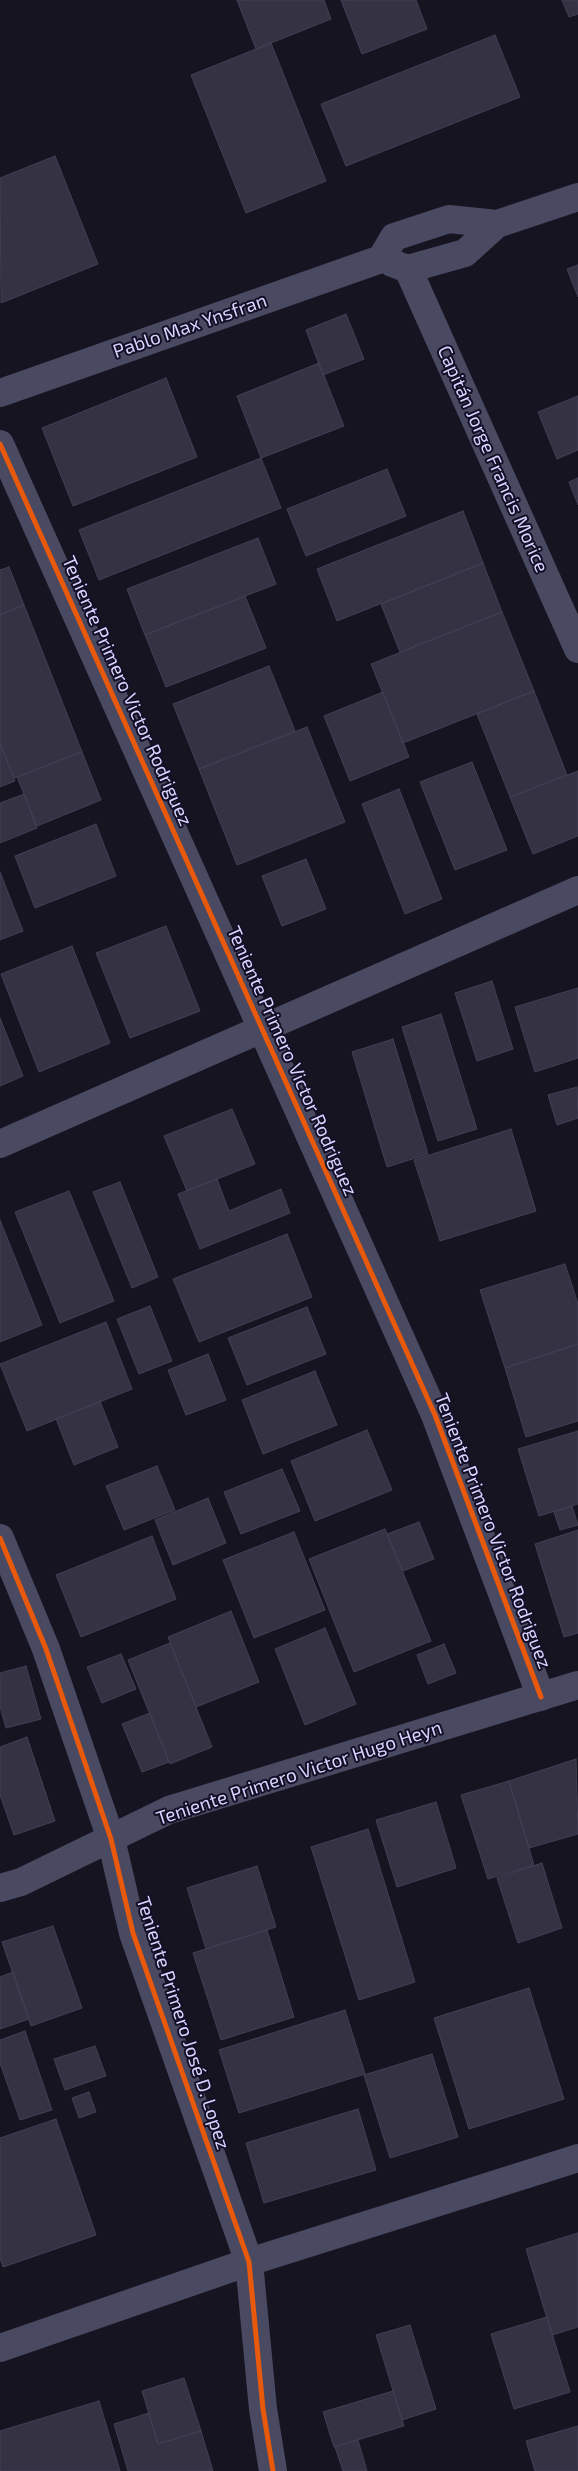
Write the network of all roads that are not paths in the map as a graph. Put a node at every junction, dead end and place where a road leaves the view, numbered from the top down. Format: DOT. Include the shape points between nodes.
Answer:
graph roads {
  1 [pos="578,197"];
  2 [pos="497,224"];
  3 [pos="381,259"];
  4 [pos="408,269"];
  5 [pos="0,393"];
  6 [pos="0,444"];
  7 [pos="578,649"];
  8 [pos="578,890"];
  9 [pos="260,1028"];
  10 [pos="0,1144"];
  11 [pos="0,1538"];
  12 [pos="578,1685"];
  13 [pos="541,1697"];
  14 [pos="111,1839"];
  15 [pos="0,1888"];
  16 [pos="578,2158"];
  17 [pos="249,2262"];
  18 [pos="0,2348"];
  19 [pos="272,2471"];
  1 -- 2 [label="street"];
  2 -- 3 [label="street" via="449,219 394,237"];
  2 -- 4 [label="street" via="465,253"];
  3 -- 4 [label="street"];
  3 -- 5 [label="street, Pablo Max Ynsfran"];
  4 -- 7 [label="street, Capitán Jorge Francis Morice"];
  6 -- 9 [label="street, Teniente Primero Victor Rodriguez"];
  8 -- 9 [label="street"];
  9 -- 10 [label="street"];
  9 -- 13 [label="street, Teniente Primero Victor Rodriguez" via="435,1415"];
  11 -- 14 [label="street, Teniente Primero José D. Lopez" via="46,1649"];
  12 -- 13 [label="street, Teniente Primero Victor Hugo Heyn"];
  13 -- 14 [label="street, Teniente Primero Victor Hugo Heyn" via="169,1810"];
  14 -- 15 [label="street, Teniente Primero Victor Hugo Heyn" via="21,1882"];
  14 -- 17 [label="street, Teniente Primero José D. Lopez" via="133,1933"];
  16 -- 17 [label="street"];
  17 -- 18 [label="street"];
  17 -- 19 [label="street, Teniente Primero José D. Lopez"];
}
